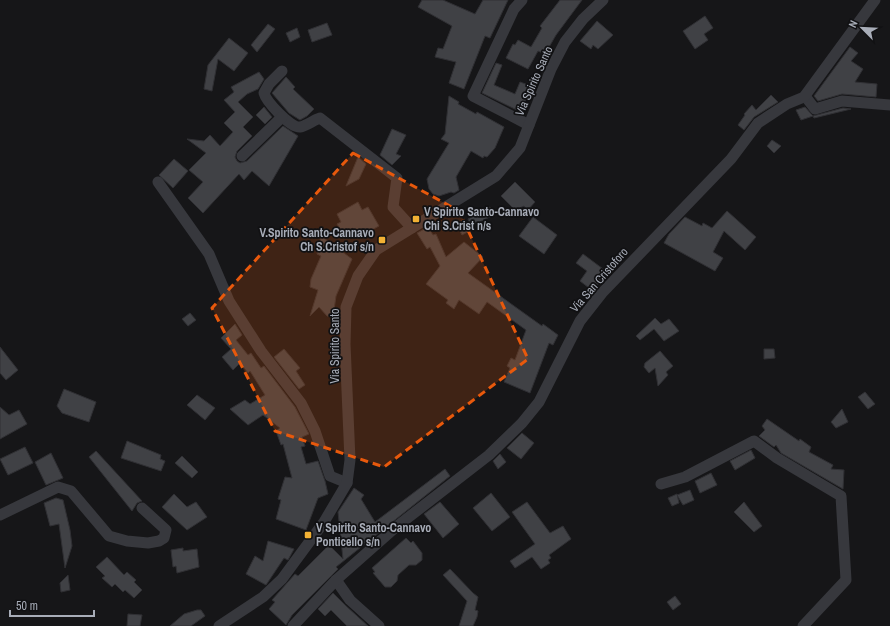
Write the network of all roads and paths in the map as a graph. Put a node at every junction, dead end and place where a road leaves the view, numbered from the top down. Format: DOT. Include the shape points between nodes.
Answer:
graph roads {
  1 [pos="522,0"];
  2 [pos="603,0"];
  3 [pos="875,0"];
  4 [pos="282,71"];
  5 [pos="805,96"];
  6 [pos="890,105"];
  7 [pos="282,117"];
  8 [pos="529,124"];
  9 [pos="242,156"];
  10 [pos="158,182"];
  11 [pos="412,228"];
  12 [pos="347,483"];
  13 [pos="661,484"];
  14 [pos="142,508"];
  15 [pos="0,515"];
  16 [pos="336,580"];
  17 [pos="219,626"];
  18 [pos="293,626"];
  19 [pos="379,626"];
  20 [pos="803,626"];
  1 -- 8 [label="street" via="514,9 473,96"];
  2 -- 8 [label="street, Via Spirito Santo" via="583,19 565,42"];
  3 -- 5 [label="street, Via San Cristoforo"];
  4 -- 7 [label="street" via="264,92 265,97"];
  5 -- 6 [label="street" via="815,109 842,101"];
  5 -- 16 [label="street, Via San Cristoforo" via="787,104 758,123 732,159 602,293 580,321 539,402 522,423 489,455 396,527"];
  7 -- 9 [label="street"];
  7 -- 11 [label="street" via="299,127 320,118 397,178 393,206"];
  8 -- 11 [label="street, Via Spirito Santo" via="520,148 496,176"];
  10 -- 12 [label="street" via="209,254 229,301 261,351 301,403 315,431 330,476"];
  11 -- 12 [label="street, Via Spirito Santo" via="376,250 358,276 346,307 350,460"];
  12 -- 17 [label="street, Via Spirito Santo" via="324,522 282,579 263,597"];
  13 -- 20 [label="street" via="685,476 754,441 777,458 841,496 846,580"];
  14 -- 15 [label="street" via="166,530 164,538 148,543 109,536 71,491 58,488"];
  16 -- 18 [label="street, Via San Cristoforo"];
  16 -- 19 [label="street" via="350,600"];
}
